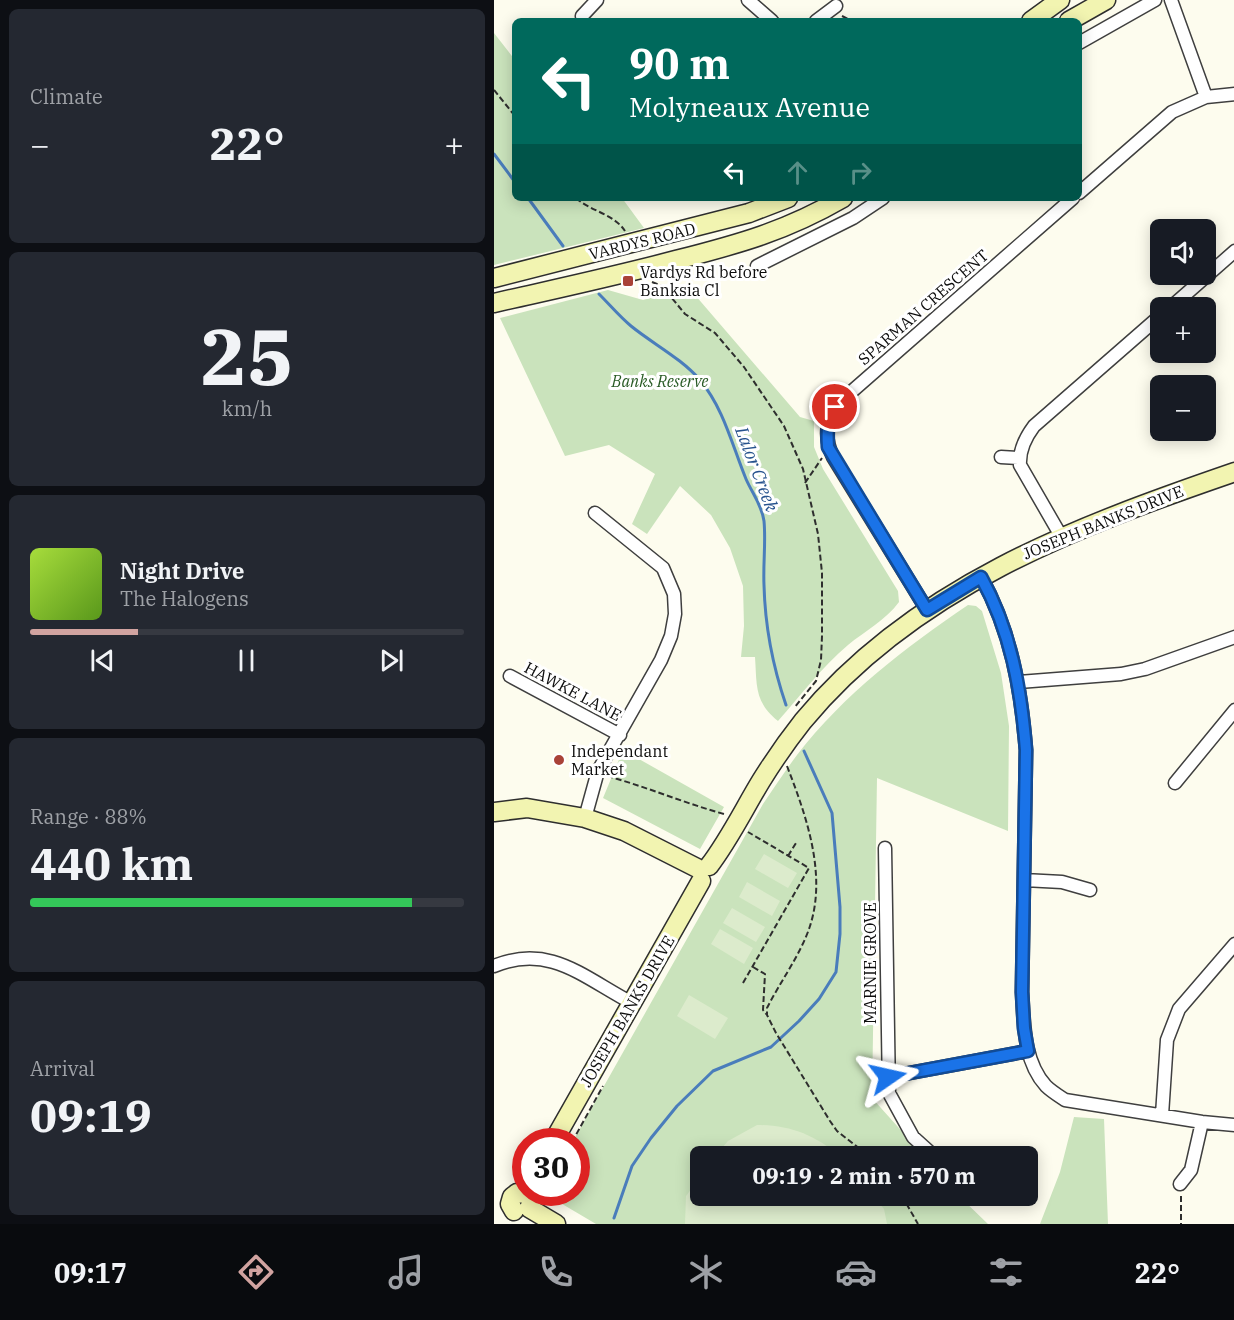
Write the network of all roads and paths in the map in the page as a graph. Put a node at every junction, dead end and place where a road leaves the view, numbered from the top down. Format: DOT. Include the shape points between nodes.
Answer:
graph roads {
  1 [pos="597,0"];
  2 [pos="748,0"];
  3 [pos="1060,0"];
  4 [pos="1106,0"];
  5 [pos="1155,0"];
  6 [pos="1171,0"];
  7 [pos="836,6"];
  8 [pos="582,18"];
  9 [pos="769,18"];
  10 [pos="820,18"];
  11 [pos="1035,18"];
  12 [pos="1074,18"];
  13 [pos="1082,41"];
  14 [pos="494,90"];
  15 [pos="1235,94"];
  16 [pos="1206,97"];
  17 [pos="512,112"];
  18 [pos="1082,190"];
  19 [pos="580,201"];
  20 [pos="780,201"];
  21 [pos="838,201"];
  22 [pos="878,201"];
  23 [pos="1070,201"];
  24 [pos="626,235"];
  25 [pos="1235,251"];
  26 [pos="757,266"];
  27 [pos="496,278"];
  28 [pos="646,279"];
  29 [pos="566,288"];
  30 [pos="1183,297"];
  31 [pos="494,303"];
  32 [pos="1150,325"];
  33 [pos="828,447"];
  34 [pos="1001,457"];
  35 [pos="1019,458"];
  36 [pos="1235,472"];
  37 [pos="805,483"];
  38 [pos="595,513"];
  39 [pos="1061,536"];
  40 [pos="981,577"];
  41 [pos="927,610"];
  42 [pos="1235,637"];
  43 [pos="510,676"];
  44 [pos="1019,682"];
  45 [pos="793,710"];
  46 [pos="1235,710"];
  47 [pos="620,735"];
  48 [pos="786,765"];
  49 [pos="598,771"];
  50 [pos="1175,783"];
  51 [pos="494,812"];
  52 [pos="724,814"];
  53 [pos="585,818"];
  54 [pos="746,830"];
  55 [pos="796,843"];
  56 [pos="886,848"];
  57 [pos="788,856"];
  58 [pos="703,872"];
  59 [pos="1024,880"];
  60 [pos="1090,890"];
  61 [pos="1235,944"];
  62 [pos="494,966"];
  63 [pos="753,967"];
  64 [pos="743,983"];
  65 [pos="632,1003"];
  66 [pos="767,1015"];
  67 [pos="1028,1051"];
  68 [pos="888,1077"];
  69 [pos="1162,1115"];
  70 [pos="1202,1122"];
  71 [pos="1235,1125"];
  72 [pos="561,1128"];
  73 [pos="856,1146"];
  74 [pos="923,1146"];
  75 [pos="1180,1184"];
  76 [pos="520,1206"];
  77 [pos="908,1206"];
  78 [pos="556,1224"];
  79 [pos="918,1224"];
  80 [pos="1181,1224"];
  1 -- 8 [label="street"];
  2 -- 9 [label="street"];
  3 -- 11 [label="street"];
  4 -- 12 [label="street"];
  5 -- 13 [label="street"];
  6 -- 16 [label="street"];
  7 -- 10 [label="street"];
  14 -- 17 [label="path"];
  15 -- 16 [label="street"];
  16 -- 18 [label="street" via="1172,112"];
  19 -- 24 [label="path" via="618,223"];
  20 -- 27 [label="street, VARDYS ROAD" via="749,213"];
  21 -- 29 [label="street, VARDYS ROAD" via="748,242"];
  22 -- 26 [label="street" via="853,218"];
  23 -- 33 [label="street, SPARMAN CRESCENT" via="842,400 830,416"];
  25 -- 30 [label="street"];
  27 -- 29 [label="street" via="514,280 569,268 575,278"];
  28 -- 37 [label="path" via="662,286 685,314 715,333 744,366 784,426"];
  29 -- 31 [label="street, VARDYS ROAD"];
  32 -- 35 [label="street" via="1034,426"];
  33 -- 37 [label="path"];
  33 -- 41 [label="street"];
  34 -- 35 [label="street"];
  35 -- 39 [label="street" via="1024,476"];
  36 -- 39 [label="street, JOSEPH BANKS DRIVE"];
  37 -- 45 [label="path" via="818,534 822,573 821,660 816,681"];
  38 -- 47 [label="street" via="663,568 674,594 671,636"];
  39 -- 40 [label="street, JOSEPH BANKS DRIVE"];
  40 -- 41 [label="street, JOSEPH BANKS DRIVE"];
  40 -- 44 [label="street" via="999,613"];
  41 -- 58 [label="street, JOSEPH BANKS DRIVE" via="857,664 804,721"];
  42 -- 44 [label="street" via="1121,674"];
  43 -- 47 [label="street, HAWKE LANE"];
  44 -- 59 [label="street" via="1026,750"];
  46 -- 50 [label="street"];
  47 -- 49 [label="street"];
  48 -- 66 [label="path" via="812,848 816,887 810,927 767,1008"];
  49 -- 52 [label="path"];
  49 -- 53 [label="street"];
  51 -- 53 [label="street" via="527,808"];
  53 -- 58 [label="street" via="624,831"];
  54 -- 57 [label="path"];
  55 -- 57 [label="path"];
  56 -- 68 [label="street, MARNIE GROVE"];
  57 -- 63 [label="path" via="809,868"];
  58 -- 65 [label="street, JOSEPH BANKS DRIVE"];
  59 -- 60 [label="street" via="1062,882"];
  59 -- 67 [label="street" via="1022,992"];
  61 -- 69 [label="street" via="1180,1009 1167,1040"];
  62 -- 65 [label="street" via="536,957 558,962"];
  63 -- 64 [label="path"];
  63 -- 66 [label="path" via="765,974 762,1010"];
  65 -- 72 [label="street, JOSEPH BANKS DRIVE"];
  66 -- 73 [label="path" via="837,1131"];
  67 -- 68 [label="street"];
  67 -- 69 [label="street" via="1046,1087 1065,1100"];
  68 -- 74 [label="street, MARNIE GROVE" via="888,1093 913,1137"];
  69 -- 70 [label="street"];
  70 -- 71 [label="street"];
  70 -- 75 [label="street" via="1191,1170"];
  75 -- 80 [label="path"];
  76 -- 78 [label="street"];
  77 -- 79 [label="path"];
}
